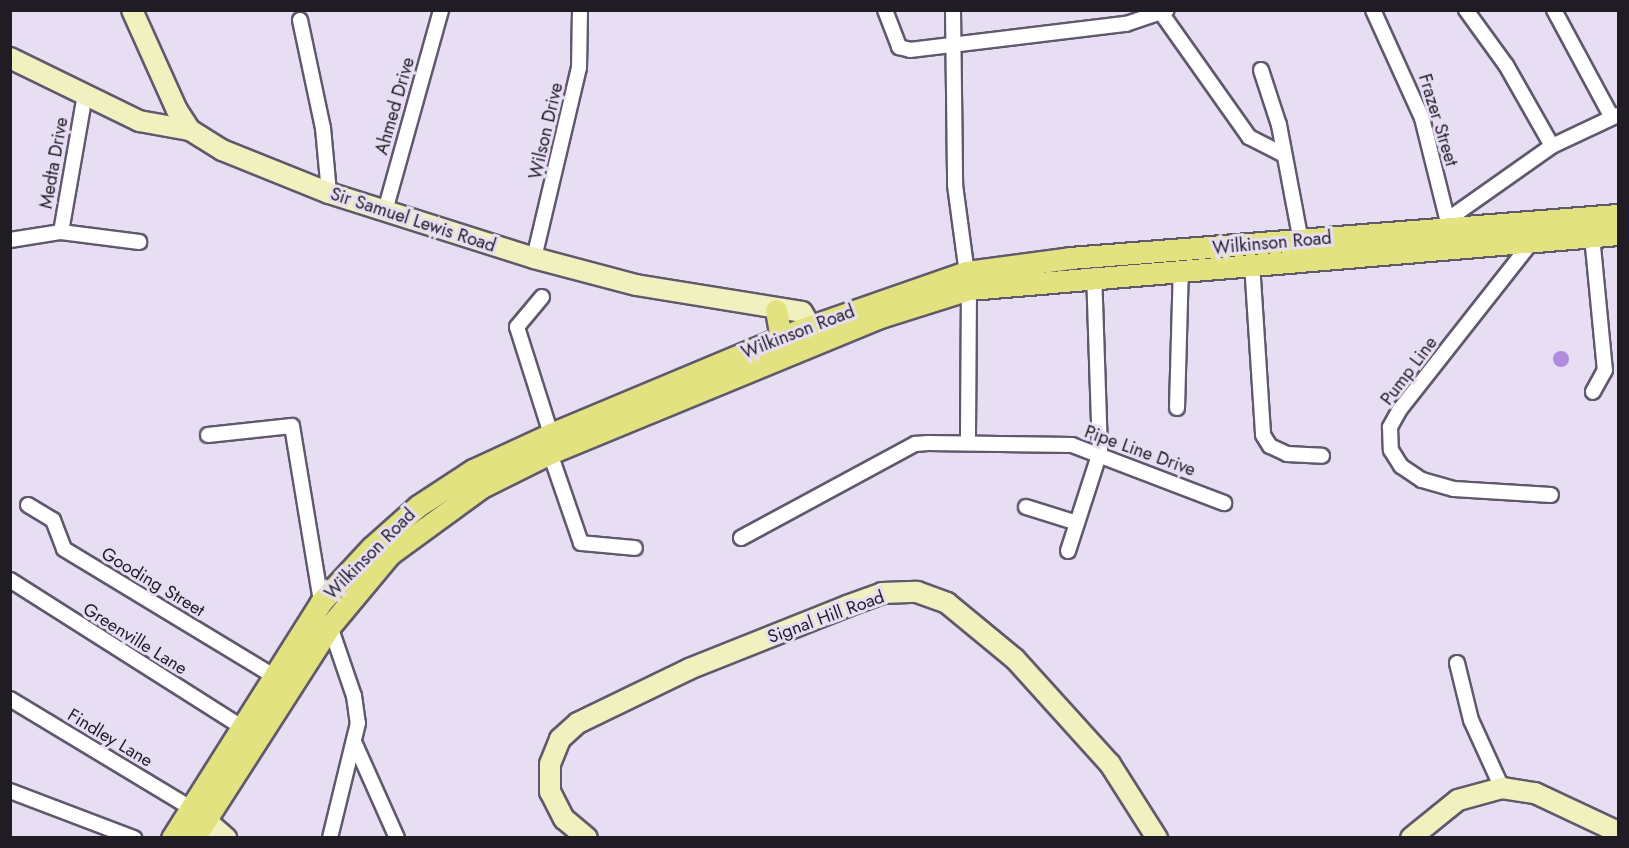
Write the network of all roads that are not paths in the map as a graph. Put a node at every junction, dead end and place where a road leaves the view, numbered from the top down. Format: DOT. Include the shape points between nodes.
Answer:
graph roads {
  1 [pos="132,10"];
  2 [pos="441,10"];
  3 [pos="580,10"];
  4 [pos="885,10"];
  5 [pos="953,10"];
  6 [pos="1373,10"];
  7 [pos="1466,10"];
  8 [pos="1554,10"];
  9 [pos="1164,12"];
  10 [pos="300,20"];
  11 [pos="955,46"];
  12 [pos="10,58"];
  13 [pos="1261,70"];
  14 [pos="85,95"];
  15 [pos="1615,116"];
  16 [pos="190,130"];
  17 [pos="1552,146"];
  18 [pos="1283,154"];
  19 [pos="329,194"];
  20 [pos="385,211"];
  21 [pos="1618,216"];
  22 [pos="1450,231"];
  23 [pos="61,232"];
  24 [pos="1618,234"];
  25 [pos="1592,236"];
  26 [pos="1534,239"];
  27 [pos="10,240"];
  28 [pos="1301,241"];
  29 [pos="139,242"];
  30 [pos="534,258"];
  31 [pos="1252,263"];
  32 [pos="1181,269"];
  33 [pos="1094,275"];
  34 [pos="968,281"];
  35 [pos="542,297"];
  36 [pos="776,310"];
  37 [pos="804,332"];
  38 [pos="1593,392"];
  39 [pos="1177,408"];
  40 [pos="208,435"];
  41 [pos="968,441"];
  42 [pos="551,443"];
  43 [pos="1100,452"];
  44 [pos="1322,456"];
  45 [pos="1551,495"];
  46 [pos="1224,502"];
  47 [pos="28,505"];
  48 [pos="1026,507"];
  49 [pos="1077,523"];
  50 [pos="741,538"];
  51 [pos="635,548"];
  52 [pos="1068,551"];
  53 [pos="10,580"];
  54 [pos="321,602"];
  55 [pos="330,626"];
  56 [pos="1457,663"];
  57 [pos="275,677"];
  58 [pos="10,699"];
  59 [pos="242,727"];
  60 [pos="355,744"];
  61 [pos="1502,788"];
  62 [pos="10,791"];
  63 [pos="199,814"];
  64 [pos="1618,832"];
  65 [pos="134,837"];
  66 [pos="172,837"];
  67 [pos="194,837"];
  68 [pos="226,837"];
  69 [pos="330,837"];
  70 [pos="398,837"];
  71 [pos="587,837"];
  72 [pos="1157,837"];
  73 [pos="1411,837"];
  1 -- 16 [label="main road"];
  2 -- 20 [label="street, Ahmed Drive"];
  3 -- 30 [label="street, Wilson Drive" via="579,68"];
  4 -- 11 [label="street" via="899,47"];
  5 -- 11 [label="street"];
  6 -- 22 [label="street, Frazer Street" via="1422,118"];
  7 -- 17 [label="street" via="1506,65"];
  8 -- 15 [label="street"];
  9 -- 11 [label="street" via="1126,24"];
  9 -- 18 [label="street" via="1249,137"];
  10 -- 19 [label="street" via="323,128"];
  11 -- 34 [label="street" via="955,185"];
  12 -- 14 [label="main road"];
  13 -- 18 [label="street"];
  14 -- 16 [label="main road" via="154,127"];
  14 -- 23 [label="street, Medta Drive"];
  15 -- 17 [label="street"];
  16 -- 19 [label="main road, Sir Samuel Lewis Road" via="257,166"];
  17 -- 22 [label="street"];
  18 -- 28 [label="street"];
  19 -- 20 [label="main road, Sir Samuel Lewis Road"];
  20 -- 30 [label="main road, Sir Samuel Lewis Road"];
  21 -- 22 [label="main road, Wilkinson Road"];
  22 -- 26 [label="main road, Wilkinson Road"];
  22 -- 28 [label="main road, Wilkinson Road"];
  22 -- 31 [label="main road, Wilkinson Road"];
  23 -- 27 [label="street"];
  23 -- 29 [label="street, Medta Drive"];
  24 -- 25 [label="main road, Wilkinson Road"];
  25 -- 26 [label="main road, Wilkinson Road"];
  25 -- 38 [label="street" via="1605,370"];
  26 -- 45 [label="street, Pump Line" via="1400,409 1390,428 1391,450 1401,466 1443,486"];
  28 -- 34 [label="main road, Wilkinson Road" via="1070,258"];
  30 -- 36 [label="main road, Sir Samuel Lewis Road" via="636,285"];
  31 -- 32 [label="main road, Wilkinson Road"];
  31 -- 44 [label="street" via="1263,435 1270,446 1287,454"];
  32 -- 33 [label="main road, Wilkinson Road"];
  32 -- 39 [label="street"];
  33 -- 34 [label="main road, Wilkinson Road"];
  33 -- 43 [label="street"];
  34 -- 37 [label="main road, Wilkinson Road"];
  34 -- 37 [label="main road, Wilkinson Road" via="840,315"];
  34 -- 41 [label="street"];
  35 -- 42 [label="street" via="517,327"];
  36 -- 37 [label="main road"];
  37 -- 42 [label="main road, Wilkinson Road"];
  40 -- 54 [label="street" via="292,426"];
  41 -- 43 [label="street, Pipe Line Drive" via="1072,445"];
  41 -- 50 [label="street, Pipe Line Drive" via="915,444"];
  42 -- 51 [label="street" via="581,543"];
  42 -- 54 [label="main road, Wilkinson Road" via="473,470 418,506"];
  42 -- 55 [label="main road, Wilkinson Road" via="435,518 390,554"];
  43 -- 46 [label="street, Pipe Line Drive"];
  43 -- 49 [label="street"];
  47 -- 57 [label="street, Gooding Street" via="53,520 64,549"];
  48 -- 49 [label="street"];
  49 -- 52 [label="street"];
  53 -- 59 [label="street, Greenville Lane"];
  54 -- 57 [label="main road, Wilkinson Road"];
  55 -- 60 [label="street" via="358,709"];
  55 -- 63 [label="main road, Wilkinson Road"];
  56 -- 61 [label="street" via="1471,720"];
  57 -- 59 [label="main road, Wilkinson Road"];
  58 -- 63 [label="street, Findley Lane"];
  59 -- 63 [label="main road, Wilkinson Road"];
  60 -- 69 [label="street" via="341,779"];
  60 -- 70 [label="street"];
  61 -- 64 [label="main road" via="1535,792"];
  61 -- 73 [label="main road" via="1458,800"];
  62 -- 65 [label="street"];
  63 -- 66 [label="main road, Wilkinson Road"];
  63 -- 67 [label="main road, Wilkinson Road"];
  63 -- 68 [label="main road"];
  71 -- 72 [label="main road, Signal Hill Road" via="564,819 550,792 550,764 560,739 578,723 689,669 847,606 882,593 917,592 947,603 1015,659 1110,764"];
}
